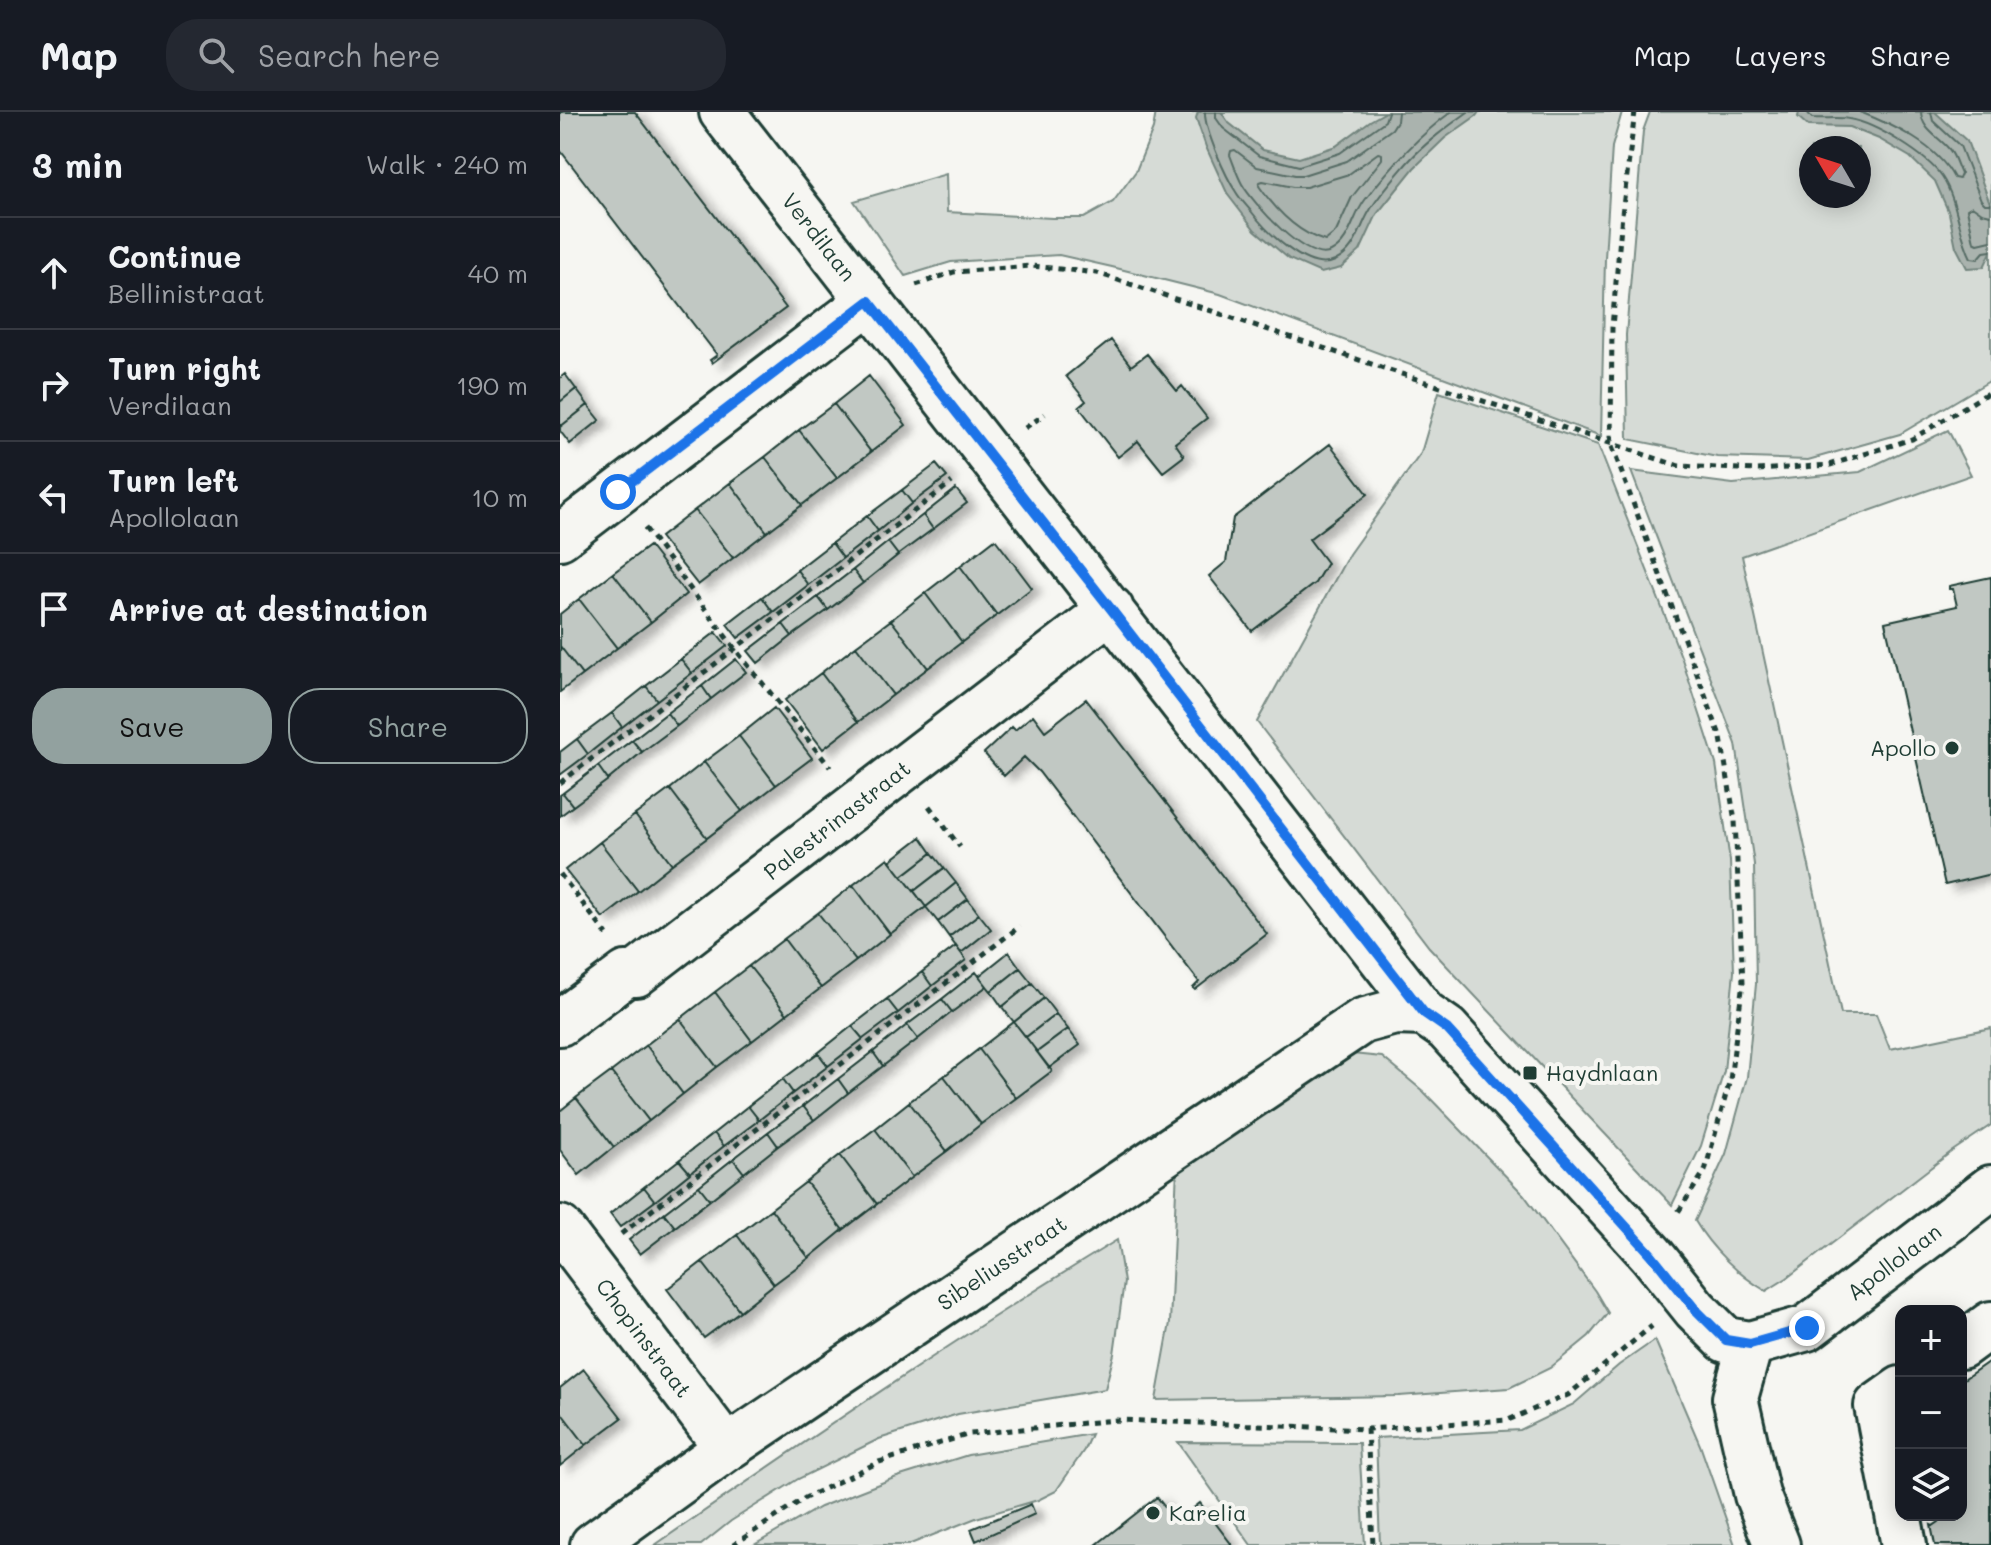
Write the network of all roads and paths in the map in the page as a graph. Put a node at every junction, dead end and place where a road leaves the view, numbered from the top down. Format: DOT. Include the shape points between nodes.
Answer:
graph roads {
  1 [pos="722,112"];
  2 [pos="1635,112"];
  3 [pos="869,301"];
  4 [pos="1991,391"];
  5 [pos="1611,444"];
  6 [pos="988,454"];
  7 [pos="618,492"];
  8 [pos="560,537"];
  9 [pos="1111,609"];
  10 [pos="735,649"];
  11 [pos="560,783"];
  12 [pos="859,803"];
  13 [pos="560,874"];
  14 [pos="1020,926"];
  15 [pos="631,974"];
  16 [pos="1424,1013"];
  17 [pos="560,1023"];
  18 [pos="1991,1188"];
  19 [pos="573,1244"];
  20 [pos="1651,1254"];
  21 [pos="1687,1297"];
  22 [pos="1991,1324"];
  23 [pos="1967,1342"];
  24 [pos="1750,1344"];
  25 [pos="1895,1393"];
  26 [pos="1367,1429"];
  27 [pos="727,1448"];
  28 [pos="593,1545"];
  29 [pos="733,1545"];
  30 [pos="1373,1545"];
  31 [pos="1777,1545"];
  32 [pos="1904,1545"];
  1 -- 3 [label="street, Verdilaan"];
  2 -- 5 [label="path" via="1612,327"];
  3 -- 5 [label="path" via="954,272 1032,266 1097,273"];
  3 -- 6 [label="street, Verdilaan"];
  3 -- 7 [label="street"];
  4 -- 5 [label="path" via="1912,439 1830,465 1758,470 1679,466"];
  5 -- 20 [label="path" via="1721,738 1735,821 1743,982 1730,1080 1705,1171"];
  6 -- 9 [label="street, Verdilaan"];
  6 -- 10 [label="path"];
  7 -- 8 [label="street"];
  7 -- 10 [label="path"];
  9 -- 12 [label="street, Palestrinastraat"];
  9 -- 16 [label="street, Verdilaan"];
  10 -- 11 [label="path"];
  10 -- 12 [label="path"];
  12 -- 15 [label="street, Palestrinastraat"];
  13 -- 15 [label="path"];
  14 -- 19 [label="path"];
  15 -- 17 [label="street, Palestrinastraat"];
  16 -- 20 [label="street, Verdilaan" via="1447,1029"];
  16 -- 27 [label="street, Sibeliusstraat" via="1395,1012 1362,1021"];
  18 -- 24 [label="street, Apollolaan" via="1807,1328"];
  19 -- 27 [label="street, Chopinstraat"];
  20 -- 21 [label="street, Verdilaan"];
  21 -- 24 [label="street, Verdilaan" via="1726,1340"];
  21 -- 26 [label="path" via="1568,1395 1508,1420"];
  22 -- 23 [label="street"];
  24 -- 31 [label="street" via="1735,1398 1757,1495"];
  25 -- 32 [label="street" via="1877,1406"];
  26 -- 29 [label="path" via="1116,1420 970,1434 879,1462 805,1498"];
  26 -- 30 [label="path"];
  27 -- 28 [label="street, Sibeliusstraat"];
}
